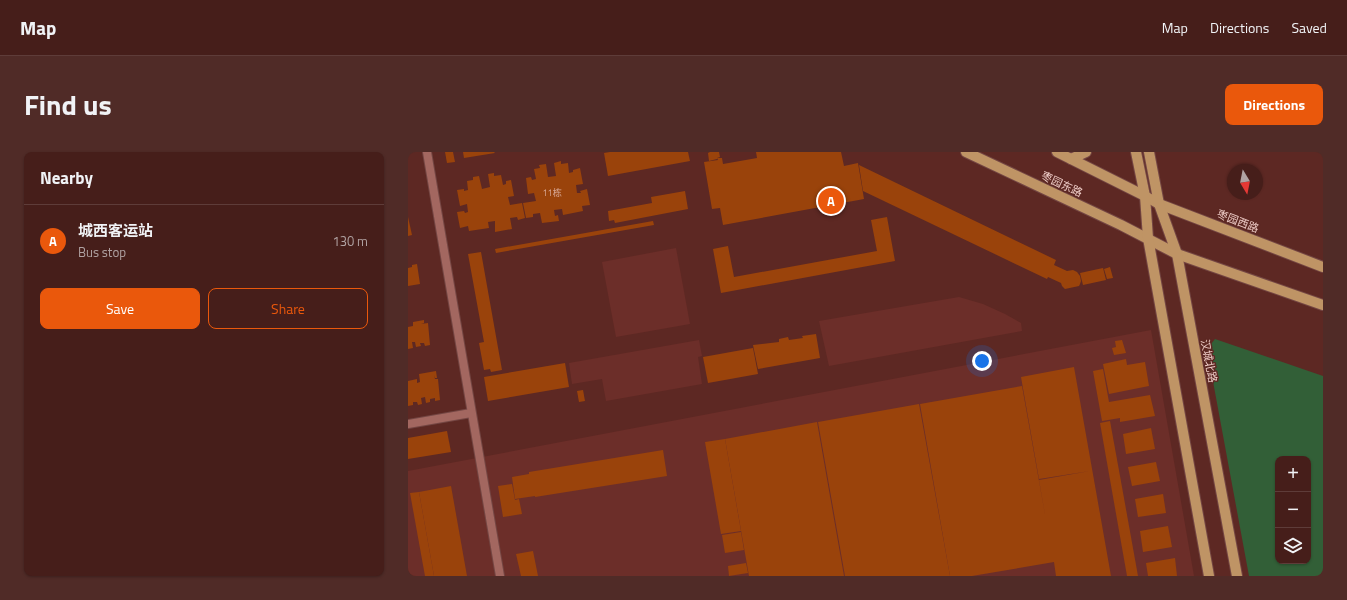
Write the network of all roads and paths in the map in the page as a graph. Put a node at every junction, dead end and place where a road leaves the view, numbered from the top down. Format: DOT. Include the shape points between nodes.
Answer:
graph roads {
  1 [pos="427,152"];
  2 [pos="966,152"];
  3 [pos="1057,152"];
  4 [pos="1086,152"];
  5 [pos="1136,152"];
  6 [pos="1149,152"];
  7 [pos="1071,159"];
  8 [pos="1145,196"];
  9 [pos="1159,204"];
  10 [pos="1148,238"];
  11 [pos="1177,254"];
  12 [pos="1323,267"];
  13 [pos="1323,305"];
  14 [pos="471,412"];
  15 [pos="408,424"];
  16 [pos="500,576"];
  17 [pos="1210,576"];
  18 [pos="1237,576"];
  1 -- 14 [label="street"];
  2 -- 10 [label="main road, 枣园东路"];
  3 -- 7 [label="main road"];
  4 -- 7 [label="main road"];
  5 -- 8 [label="main road"];
  6 -- 9 [label="main road, 汉城北路"];
  7 -- 8 [label="main road"];
  8 -- 9 [label="main road, 枣园西路"];
  8 -- 10 [label="main road"];
  9 -- 11 [label="main road, 汉城北路"];
  9 -- 12 [label="main road, 枣园西路"];
  10 -- 11 [label="main road"];
  10 -- 17 [label="main road"];
  11 -- 13 [label="main road"];
  11 -- 18 [label="main road, 汉城北路"];
  14 -- 15 [label="street"];
  14 -- 16 [label="street"];
}
